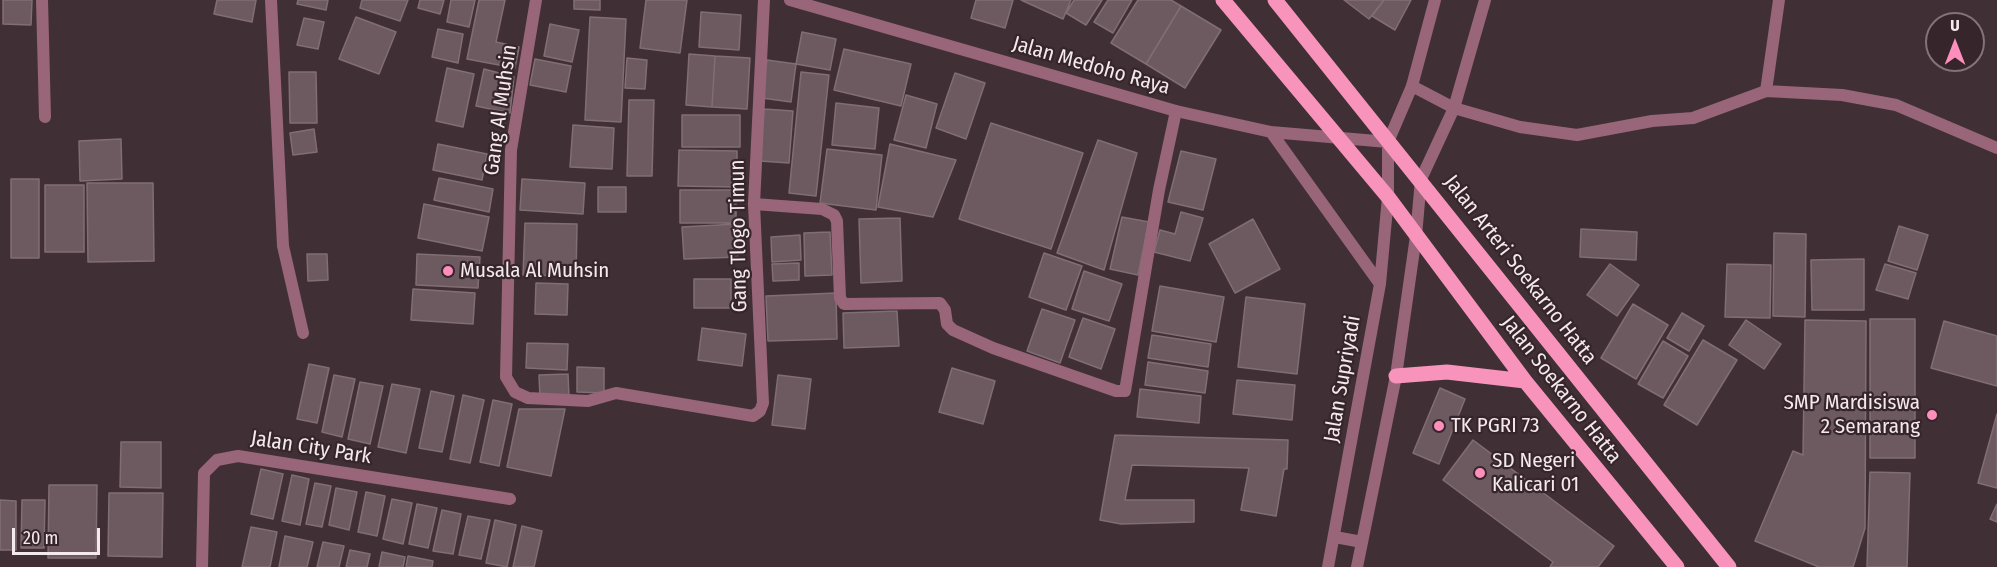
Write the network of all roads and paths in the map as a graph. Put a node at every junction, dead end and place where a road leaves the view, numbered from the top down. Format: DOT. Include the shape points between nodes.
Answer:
graph roads {
  1 [pos="42,0"];
  2 [pos="271,0"];
  3 [pos="536,0"];
  4 [pos="764,0"];
  5 [pos="790,0"];
  6 [pos="1223,0"];
  7 [pos="1275,0"];
  8 [pos="1435,0"];
  9 [pos="1485,0"];
  10 [pos="1779,0"];
  11 [pos="1412,87"];
  12 [pos="1766,91"];
  13 [pos="1454,108"];
  14 [pos="1176,111"];
  15 [pos="45,117"];
  16 [pos="1271,132"];
  17 [pos="1336,137"];
  18 [pos="1388,142"];
  19 [pos="1997,148"];
  20 [pos="1421,179"];
  21 [pos="1388,197"];
  22 [pos="754,204"];
  23 [pos="1416,236"];
  24 [pos="1380,284"];
  25 [pos="303,333"];
  26 [pos="1396,376"];
  27 [pos="1525,381"];
  28 [pos="702,407"];
  29 [pos="510,499"];
  30 [pos="1335,537"];
  31 [pos="1362,542"];
  32 [pos="202,567"];
  33 [pos="1328,567"];
  34 [pos="1357,567"];
  35 [pos="1677,567"];
  36 [pos="1729,567"];
  1 -- 15 [label="street"];
  2 -- 25 [label="street" via="283,246"];
  3 -- 28 [label="street, Gang Al Muhsin" via="511,150 506,377 514,392 528,398 588,401 616,393"];
  4 -- 22 [label="street, Gang Tlogo Timun"];
  5 -- 14 [label="street, Jalan Medoho Raya"];
  6 -- 17 [label="main road"];
  7 -- 18 [label="main road, Jalan Arteri Soekarno Hatta"];
  8 -- 11 [label="street"];
  9 -- 13 [label="street"];
  10 -- 12 [label="street"];
  11 -- 13 [label="street"];
  11 -- 18 [label="street"];
  12 -- 13 [label="street" via="1693,117 1577,135 1520,127"];
  12 -- 19 [label="street" via="1842,95 1896,105"];
  13 -- 20 [label="street"];
  14 -- 16 [label="street, Jalan Medoho Raya"];
  14 -- 22 [label="street" via="1125,391 993,348 953,330 940,303 844,304 840,298 834,214 822,209"];
  16 -- 17 [label="street, Jalan Medoho Raya"];
  16 -- 24 [label="street"];
  17 -- 18 [label="street, Jalan Medoho Raya"];
  17 -- 21 [label="main road"];
  18 -- 20 [label="main road, Jalan Arteri Soekarno Hatta"];
  18 -- 21 [label="street, Jalan Supriyadi"];
  20 -- 23 [label="street"];
  20 -- 36 [label="main road, Jalan Arteri Soekarno Hatta"];
  21 -- 23 [label="main road"];
  21 -- 24 [label="street, Jalan Supriyadi"];
  22 -- 28 [label="street, Gang Tlogo Timun" via="763,403 753,416"];
  23 -- 26 [label="street"];
  23 -- 27 [label="main road, Jalan Soekarno Hatta"];
  24 -- 30 [label="street, Jalan Supriyadi"];
  26 -- 27 [label="main road" via="1447,372"];
  26 -- 31 [label="street"];
  27 -- 35 [label="main road, Jalan Soekarno Hatta"];
  29 -- 32 [label="street, Jalan City Park" via="238,456 217,460 204,473"];
  30 -- 31 [label="street"];
  30 -- 33 [label="street, Jalan Supriyadi"];
  31 -- 34 [label="street"];
}
